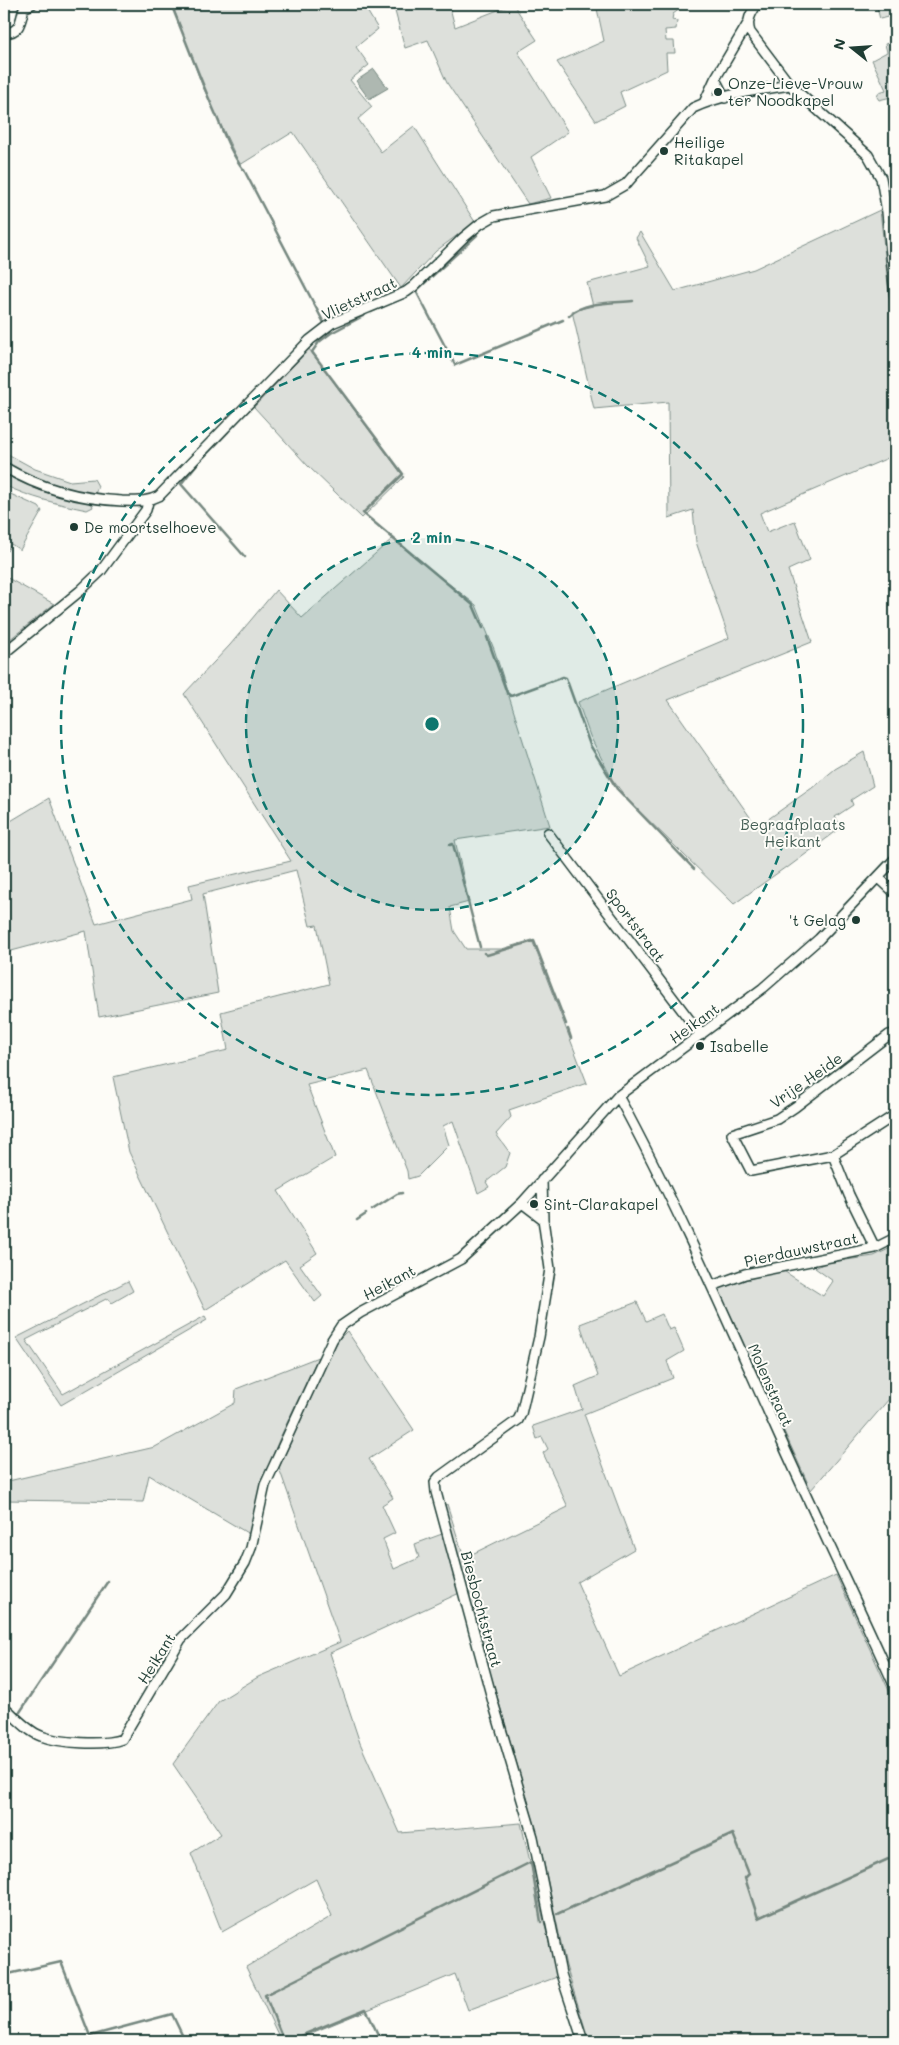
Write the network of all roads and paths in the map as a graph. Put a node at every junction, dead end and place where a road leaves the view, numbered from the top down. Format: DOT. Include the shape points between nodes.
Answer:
graph roads {
  1 [pos="32,4"];
  2 [pos="757,4"];
  3 [pos="747,25"];
  4 [pos="4,33"];
  5 [pos="715,79"];
  6 [pos="790,86"];
  7 [pos="725,98"];
  8 [pos="704,103"];
  9 [pos="895,296"];
  10 [pos="4,467"];
  11 [pos="148,502"];
  12 [pos="4,653"];
  13 [pos="548,833"];
  14 [pos="895,859"];
  15 [pos="878,877"];
  16 [pos="895,893"];
  17 [pos="895,1034"];
  18 [pos="701,1035"];
  19 [pos="618,1096"];
  20 [pos="895,1115"];
  21 [pos="833,1155"];
  22 [pos="542,1180"];
  23 [pos="522,1203"];
  24 [pos="543,1219"];
  25 [pos="895,1238"];
  26 [pos="875,1248"];
  27 [pos="712,1286"];
  28 [pos="895,1688"];
  29 [pos="4,1707"];
  30 [pos="583,2041"];
  1 -- 4 [label="street" via="24,8 18,28 13,33"];
  2 -- 3 [label="street, Vlietstraat"];
  3 -- 5 [label="street, Vlietstraat"];
  3 -- 6 [label="street"];
  5 -- 7 [label="street"];
  5 -- 8 [label="street, Vlietstraat"];
  6 -- 7 [label="street, Vlietstraat"];
  6 -- 9 [label="street" via="868,155 881,178"];
  7 -- 8 [label="street, Vlietstraat"];
  8 -- 11 [label="street, Vlietstraat" via="693,108 626,184 605,196 494,216 463,238 413,287 322,330 159,496"];
  10 -- 11 [label="street" via="24,479 63,493 100,500"];
  11 -- 12 [label="street" via="146,510 101,571"];
  13 -- 18 [label="street, Sportstraat"];
  14 -- 15 [label="street, Heikant"];
  15 -- 16 [label="street"];
  15 -- 18 [label="street, Heikant" via="805,952"];
  17 -- 21 [label="street, Vrije Heide" via="777,1119 732,1134 751,1171"];
  18 -- 19 [label="street, Heikant"];
  19 -- 22 [label="street, Heikant"];
  19 -- 27 [label="street, Molenstraat" via="656,1166"];
  20 -- 21 [label="street, Vrije Heide"];
  21 -- 26 [label="street"];
  22 -- 23 [label="street, Heikant"];
  22 -- 24 [label="street, Biesbochtstraat"];
  23 -- 24 [label="street"];
  23 -- 29 [label="street, Heikant" via="461,1259 341,1326 266,1485 245,1563 226,1594 181,1639 122,1739 101,1742 54,1740 39,1736"];
  24 -- 30 [label="street, Biesbochtstraat" via="550,1269 539,1338 521,1414 518,1420 439,1477 436,1492 533,1837 561,1974"];
  25 -- 26 [label="street, Pierdauwstraat"];
  26 -- 27 [label="street, Pierdauwstraat" via="745,1274"];
  27 -- 28 [label="street, Molenstraat"];
}
